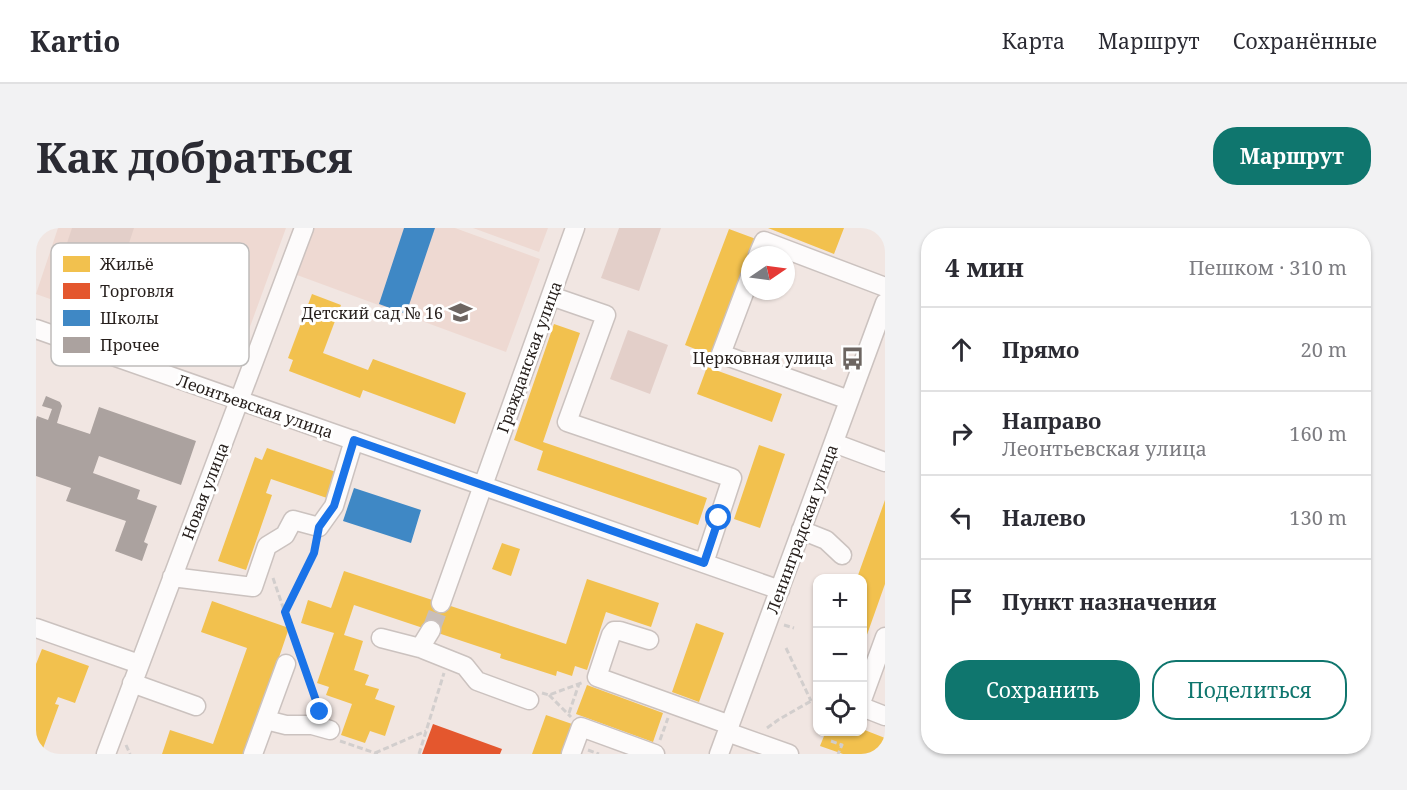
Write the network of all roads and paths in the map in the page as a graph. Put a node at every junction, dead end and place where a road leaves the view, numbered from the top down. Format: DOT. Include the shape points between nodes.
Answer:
graph roads {
  1 [pos="304,228"];
  2 [pos="575,228"];
  3 [pos="762,246"];
  4 [pos="777,246"];
  5 [pos="795,253"];
  6 [pos="885,287"];
  7 [pos="551,296"];
  8 [pos="741,300"];
  9 [pos="885,303"];
  10 [pos="135,366"];
  11 [pos="239,400"];
  12 [pos="849,400"];
  13 [pos="354,440"];
  14 [pos="834,443"];
  15 [pos="885,462"];
  16 [pos="483,486"];
  17 [pos="319,527"];
  18 [pos="801,530"];
  19 [pos="842,555"];
  20 [pos="704,563"];
  21 [pos="260,566"];
  22 [pos="172,577"];
  23 [pos="780,590"];
  24 [pos="441,603"];
  25 [pos="285,612"];
  26 [pos="779,623"];
  27 [pos="36,628"];
  28 [pos="794,628"];
  29 [pos="431,630"];
  30 [pos="885,637"];
  31 [pos="381,638"];
  32 [pos="649,640"];
  33 [pos="420,648"];
  34 [pos="786,648"];
  35 [pos="448,659"];
  36 [pos="139,664"];
  37 [pos="286,664"];
  38 [pos="597,677"];
  39 [pos="132,683"];
  40 [pos="579,684"];
  41 [pos="867,686"];
  42 [pos="549,695"];
  43 [pos="525,698"];
  44 [pos="811,701"];
  45 [pos="673,705"];
  46 [pos="195,706"];
  47 [pos="867,709"];
  48 [pos="568,714"];
  49 [pos="885,716"];
  50 [pos="266,720"];
  51 [pos="581,727"];
  52 [pos="327,729"];
  53 [pos="729,729"];
  54 [pos="426,731"];
  55 [pos="752,740"];
  56 [pos="831,741"];
  57 [pos="657,749"];
  58 [pos="106,754"];
  59 [pos="253,754"];
  60 [pos="377,754"];
  61 [pos="419,754"];
  62 [pos="571,754"];
  63 [pos="719,754"];
  64 [pos="789,754"];
  65 [pos="838,754"];
  1 -- 11 [label="street, Новая улица"];
  2 -- 7 [label="street, Гражданская улица"];
  3 -- 4 [label="street" via="764,241"];
  5 -- 6 [label="street"];
  7 -- 16 [label="street, Гражданская улица"];
  7 -- 20 [label="street" via="606,315 567,422 732,478"];
  8 -- 12 [label="street" via="721,354"];
  9 -- 12 [label="street, Ленинградская улица"];
  10 -- 11 [label="street, Леонтьевская улица"];
  11 -- 13 [label="street, Леонтьевская улица"];
  11 -- 22 [label="street, Новая улица"];
  12 -- 14 [label="street, Ленинградская улица"];
  13 -- 16 [label="street, Леонтьевская улица"];
  13 -- 17 [label="street" via="334,506"];
  14 -- 15 [label="street"];
  14 -- 18 [label="street, Ленинградская улица"];
  16 -- 20 [label="street, Леонтьевская улица"];
  16 -- 24 [label="street, Гражданская улица"];
  17 -- 21 [label="street" via="293,520 285,535 267,546"];
  17 -- 25 [label="path" via="314,553"];
  18 -- 19 [label="street" via="826,540"];
  18 -- 23 [label="street, Ленинградская улица"];
  20 -- 23 [label="street, Леонтьевская улица"];
  21 -- 22 [label="street" via="253,587"];
  21 -- 25 [label="path" via="269,569"];
  22 -- 36 [label="street, Новая улица"];
  23 -- 53 [label="street, Ленинградская улица"];
  25 -- 52 [label="path"];
  26 -- 28 [label="path"];
  27 -- 36 [label="street"];
  29 -- 33 [label="street"];
  30 -- 41 [label="street"];
  31 -- 33 [label="street"];
  32 -- 38 [label="street" via="614,631"];
  33 -- 35 [label="street"];
  34 -- 44 [label="path"];
  35 -- 43 [label="street" via="465,666 477,681"];
  35 -- 54 [label="path"];
  36 -- 39 [label="street, Новая улица"];
  37 -- 50 [label="street"];
  38 -- 40 [label="path"];
  38 -- 45 [label="street"];
  39 -- 46 [label="street"];
  39 -- 58 [label="street, Новая улица"];
  40 -- 42 [label="path"];
  40 -- 48 [label="path"];
  42 -- 43 [label="path" via="534,690"];
  42 -- 48 [label="path"];
  44 -- 55 [label="path"];
  45 -- 53 [label="street"];
  45 -- 57 [label="path"];
  47 -- 49 [label="street"];
  48 -- 51 [label="path"];
  50 -- 52 [label="street" via="285,726"];
  50 -- 59 [label="street"];
  51 -- 57 [label="street"];
  51 -- 62 [label="street"];
  52 -- 60 [label="path" via="331,737"];
  53 -- 55 [label="street"];
  53 -- 63 [label="street, Ленинградская улица"];
  54 -- 60 [label="path"];
  54 -- 61 [label="path"];
  55 -- 64 [label="street"];
  56 -- 65 [label="path" via="842,744"];
}
